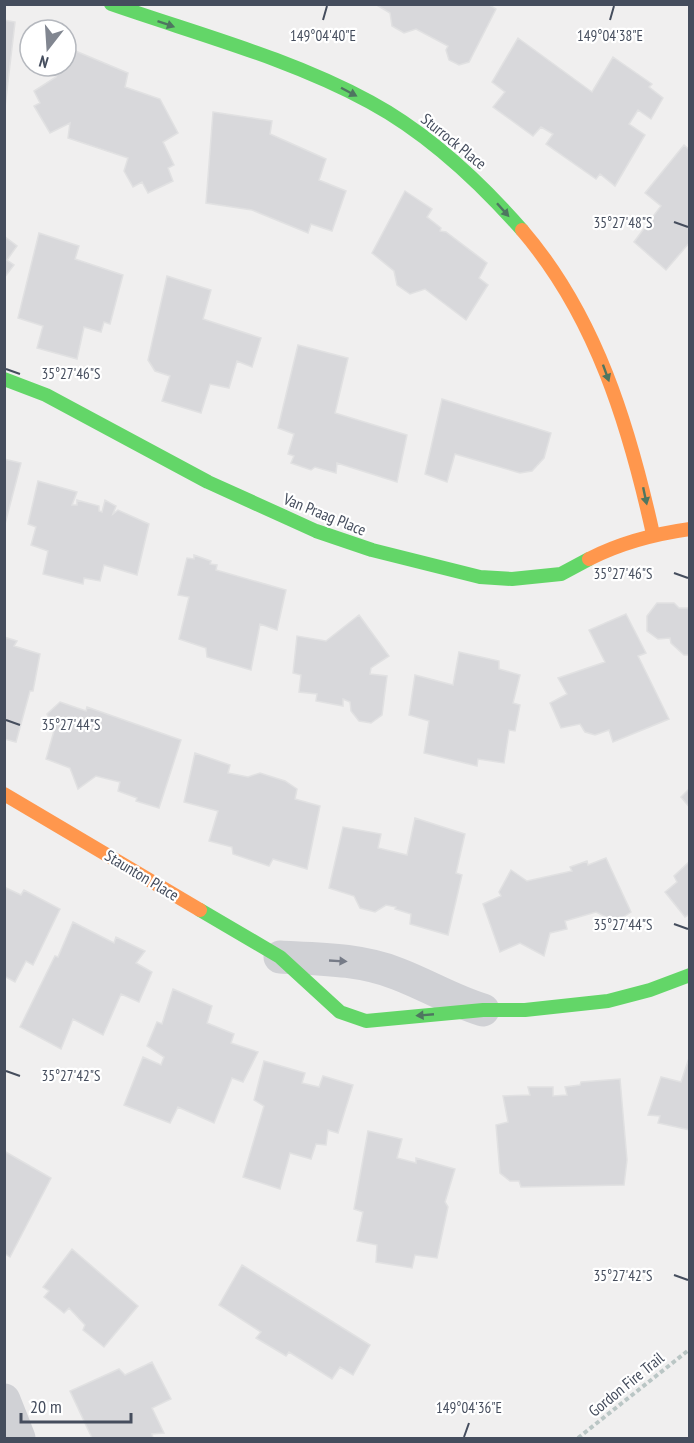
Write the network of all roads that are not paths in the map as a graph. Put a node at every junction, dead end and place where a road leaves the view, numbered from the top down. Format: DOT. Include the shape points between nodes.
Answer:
graph roads {
  1 [pos="111,4"];
  2 [pos="4,379"];
  3 [pos="690,529"];
  4 [pos="653,534"];
  5 [pos="4,794"];
  6 [pos="280,957"];
  7 [pos="397,973"];
  8 [pos="690,975"];
  9 [pos="483,1010"];
  10 [pos="390,1018"];
  11 [pos="4,1400"];
  12 [pos="19,1438"];
  1 -- 4 [label="street, Sturrock Place, one-way" via="326,80 404,122 473,176 534,244 584,322 604,365 637,458"];
  2 -- 4 [label="street, Van Praag Place" via="46,395 208,482 316,531 372,550 480,577 512,579 561,574 611,548"];
  3 -- 4 [label="street, Van Praag Place"];
  5 -- 6 [label="street, Staunton Place"];
  6 -- 7 [label="street, Staunton Place, one-way" via="352,961"];
  6 -- 10 [label="street, Staunton Place" via="340,1012 366,1021"];
  7 -- 9 [label="street, Staunton Place"];
  7 -- 10 [label="street" via="402,995"];
  8 -- 9 [label="street, Staunton Place" via="608,1001 525,1010"];
  9 -- 10 [label="street, Staunton Place, one-way"];
  11 -- 12 [label="street"];
}
